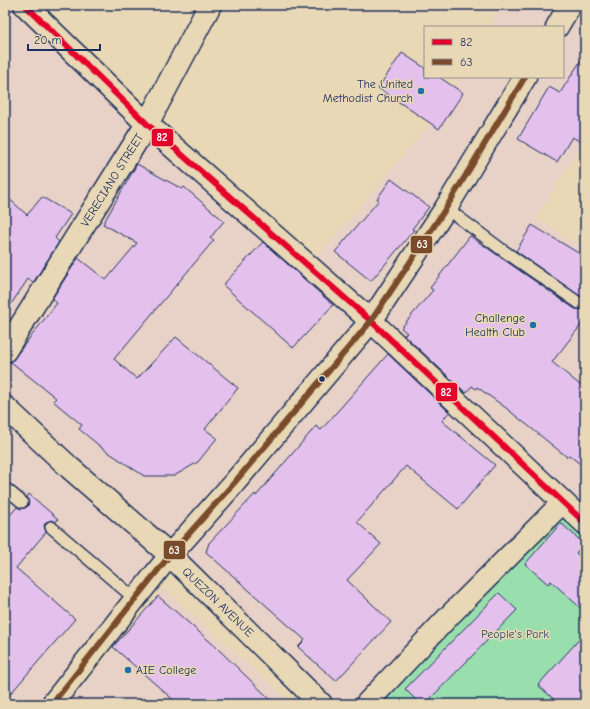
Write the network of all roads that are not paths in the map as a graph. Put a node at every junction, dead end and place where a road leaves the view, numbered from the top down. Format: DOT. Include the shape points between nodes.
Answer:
graph roads {
  1 [pos="25,5"];
  2 [pos="210,5"];
  3 [pos="570,5"];
  4 [pos="558,26"];
  5 [pos="524,78"];
  6 [pos="147,124"];
  7 [pos="446,208"];
  8 [pos="579,303"];
  9 [pos="371,321"];
  10 [pos="5,351"];
  11 [pos="5,407"];
  12 [pos="5,488"];
  13 [pos="22,502"];
  14 [pos="563,502"];
  15 [pos="585,523"];
  16 [pos="51,527"];
  17 [pos="170,555"];
  18 [pos="134,598"];
  19 [pos="52,704"];
  20 [pos="321,704"];
  21 [pos="366,704"];
  1 -- 6 [label="street"];
  2 -- 6 [label="street, VERECIANO STREET"];
  3 -- 4 [label="street"];
  5 -- 7 [label="street"];
  6 -- 9 [label="street"];
  6 -- 10 [label="street, VERECIANO STREET"];
  7 -- 8 [label="lane"];
  7 -- 9 [label="street"];
  9 -- 14 [label="street"];
  9 -- 17 [label="street"];
  11 -- 17 [label="street, QUEZON AVENUE" via="70,468"];
  12 -- 13 [label="lane"];
  14 -- 15 [label="street"];
  14 -- 21 [label="street" via="450,615"];
  16 -- 18 [label="lane"];
  17 -- 18 [label="street"];
  17 -- 20 [label="street, QUEZON AVENUE"];
  18 -- 19 [label="street"];
}
